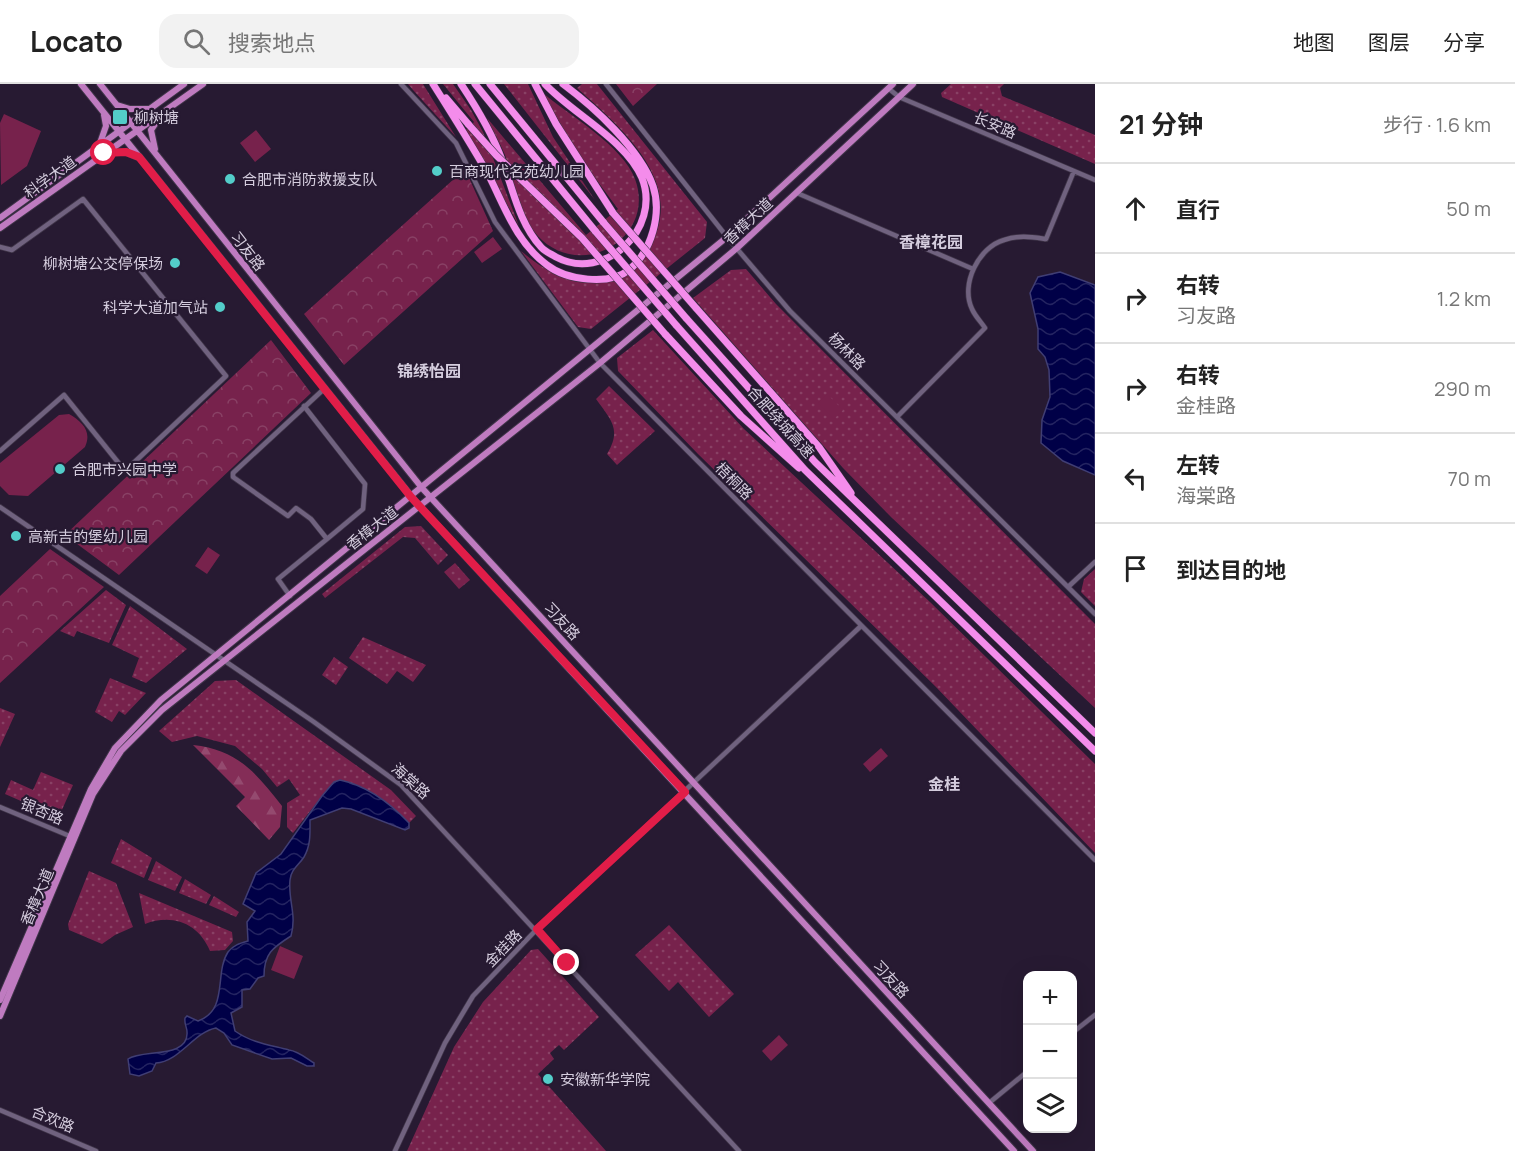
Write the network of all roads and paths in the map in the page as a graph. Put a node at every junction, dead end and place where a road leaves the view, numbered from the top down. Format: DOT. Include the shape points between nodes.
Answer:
graph roads {
  1 [pos="81,84"];
  2 [pos="100,84"];
  3 [pos="184,84"];
  4 [pos="203,84"];
  5 [pos="401,84"];
  6 [pos="434,84"];
  7 [pos="461,84"];
  8 [pos="475,84"];
  9 [pos="490,84"];
  10 [pos="535,84"];
  11 [pos="545,84"];
  12 [pos="606,84"];
  13 [pos="913,84"];
  14 [pos="566,86"];
  15 [pos="890,86"];
  16 [pos="899,97"];
  17 [pos="116,104"];
  18 [pos="149,109"];
  19 [pos="103,112"];
  20 [pos="160,116"];
  21 [pos="131,122"];
  22 [pos="136,129"];
  23 [pos="119,132"];
  24 [pos="124,139"];
  25 [pos="98,148"];
  26 [pos="104,153"];
  27 [pos="139,157"];
  28 [pos="159,158"];
  29 [pos="1074,171"];
  30 [pos="1095,180"];
  31 [pos="797,192"];
  32 [pos="0,218"];
  33 [pos="0,228"];
  34 [pos="727,237"];
  35 [pos="0,247"];
  36 [pos="737,248"];
  37 [pos="973,269"];
  38 [pos="590,351"];
  39 [pos="600,363"];
  40 [pos="325,388"];
  41 [pos="304,406"];
  42 [pos="897,417"];
  43 [pos="0,452"];
  44 [pos="422,488"];
  45 [pos="411,497"];
  46 [pos="430,497"];
  47 [pos="419,506"];
  48 [pos="0,507"];
  49 [pos="861,507"];
  50 [pos="851,515"];
  51 [pos="327,539"];
  52 [pos="1095,562"];
  53 [pos="1068,587"];
  54 [pos="290,596"];
  55 [pos="1095,614"];
  56 [pos="861,626"];
  57 [pos="216,656"];
  58 [pos="223,661"];
  59 [pos="1095,733"];
  60 [pos="1095,751"];
  61 [pos="695,783"];
  62 [pos="685,792"];
  63 [pos="0,807"];
  64 [pos="72,837"];
  65 [pos="1095,860"];
  66 [pos="537,929"];
  67 [pos="0,1000"];
  68 [pos="1095,1015"];
  69 [pos="0,1016"];
  70 [pos="1077,1029"];
  71 [pos="1023,1075"];
  72 [pos="989,1103"];
  73 [pos="0,1110"];
  74 [pos="96,1151"];
  75 [pos="395,1151"];
  76 [pos="739,1151"];
  77 [pos="1014,1151"];
  78 [pos="1033,1151"];
  1 -- 19 [label="main road, 习友路"];
  2 -- 17 [label="main road, 习友路"];
  3 -- 18 [label="main road, 科学大道"];
  4 -- 20 [label="main road, 科学大道"];
  5 -- 38 [label="street, 梧桐路" via="456,143 495,222"];
  6 -- 14 [label="highway" via="514,229 535,254 560,273 586,278 619,275 628,271 647,246 657,210 653,187 629,146"];
  6 -- 50 [label="highway, bridge" via="496,155 582,238 741,416"];
  7 -- 11 [label="highway" via="478,109 501,157 525,224 542,249 565,261 585,264 607,260 640,228 646,203 643,180 620,148"];
  8 -- 50 [label="highway, 合肥绕城高速, bridge" via="676,324 805,470"];
  9 -- 49 [label="highway, 合肥绕城高速, bridge" via="686,318 815,462"];
  10 -- 49 [label="highway, bridge" via="613,213 819,447"];
  12 -- 34 [label="street, 杨林路"];
  13 -- 16 [label="main road, 香樟大道"];
  15 -- 16 [label="street, 长安路"];
  15 -- 34 [label="main road, 香樟大道"];
  16 -- 29 [label="street, 长安路"];
  16 -- 31 [label="main road, 香樟大道"];
  17 -- 18 [label="main road"];
  17 -- 21 [label="main road, 习友路"];
  18 -- 21 [label="main road, 科学大道"];
  19 -- 23 [label="main road, 习友路"];
  19 -- 25 [label="main road" via="106,126"];
  20 -- 22 [label="main road, 科学大道"];
  20 -- 28 [label="main road" via="151,130"];
  21 -- 22 [label="main road, 习友路"];
  21 -- 23 [label="main road, 科学大道"];
  22 -- 24 [label="main road, 科学大道"];
  22 -- 28 [label="main road, 习友路"];
  23 -- 24 [label="main road, 习友路"];
  23 -- 25 [label="main road, 科学大道"];
  24 -- 26 [label="main road, 科学大道"];
  24 -- 27 [label="main road, 习友路"];
  25 -- 32 [label="main road, 科学大道"];
  26 -- 27 [label="main road" via="126,152"];
  26 -- 33 [label="main road, 科学大道"];
  27 -- 40 [label="main road, 习友路"];
  28 -- 44 [label="main road, 习友路"];
  29 -- 30 [label="street, 长安路"];
  29 -- 37 [label="street" via="1046,239 1023,236 1003,240 993,245"];
  31 -- 36 [label="main road, 香樟大道"];
  31 -- 37 [label="street"];
  34 -- 36 [label="street, 杨林路"];
  34 -- 38 [label="main road, 香樟大道"];
  35 -- 43 [label="street" via="12,250 83,199 226,376 126,471 64,395"];
  36 -- 39 [label="main road, 香樟大道"];
  36 -- 42 [label="street, 杨林路" via="790,311"];
  37 -- 42 [label="street" via="967,291 971,308 985,328"];
  38 -- 39 [label="street, 梧桐路"];
  38 -- 44 [label="main road, 香樟大道"];
  39 -- 46 [label="main road, 香樟大道"];
  39 -- 56 [label="street, 梧桐路"];
  40 -- 41 [label="street"];
  40 -- 45 [label="main road, 习友路"];
  41 -- 51 [label="street" via="365,484 363,509"];
  41 -- 51 [label="street" via="233,477 288,516 296,508 312,519"];
  42 -- 53 [label="street, 杨林路"];
  44 -- 45 [label="main road, 香樟大道"];
  44 -- 46 [label="main road, 习友路"];
  45 -- 47 [label="main road, 习友路"];
  45 -- 54 [label="main road, 香樟大道"];
  46 -- 47 [label="main road, 香樟大道"];
  46 -- 61 [label="main road, 习友路"];
  47 -- 58 [label="main road, 香樟大道"];
  47 -- 62 [label="main road, 习友路"];
  48 -- 57 [label="street, 海棠路"];
  49 -- 59 [label="highway, 合肥绕城高速"];
  50 -- 60 [label="highway, 合肥绕城高速"];
  51 -- 54 [label="street" via="278,579"];
  52 -- 53 [label="street"];
  53 -- 55 [label="street, 杨林路"];
  54 -- 57 [label="main road, 香樟大道"];
  56 -- 61 [label="street, 金桂路"];
  56 -- 65 [label="street, 梧桐路"];
  57 -- 58 [label="street, 海棠路"];
  57 -- 64 [label="main road, 香樟大道" via="161,700 115,748 91,789"];
  58 -- 64 [label="main road, 香樟大道" via="162,710 121,751 93,794"];
  58 -- 66 [label="street, 海棠路" via="401,785"];
  61 -- 62 [label="street, 金桂路"];
  61 -- 72 [label="main road, 习友路"];
  62 -- 66 [label="street, 金桂路"];
  62 -- 77 [label="main road, 习友路"];
  63 -- 64 [label="street, 银杏路"];
  64 -- 67 [label="main road, 香樟大道"];
  64 -- 69 [label="main road, 香樟大道"];
  66 -- 75 [label="street, 金桂路" via="473,996 445,1043"];
  66 -- 76 [label="street, 海棠路"];
  68 -- 70 [label="street"];
  71 -- 72 [label="street"];
  72 -- 78 [label="main road, 习友路"];
  73 -- 74 [label="street, 合欢路"];
}
